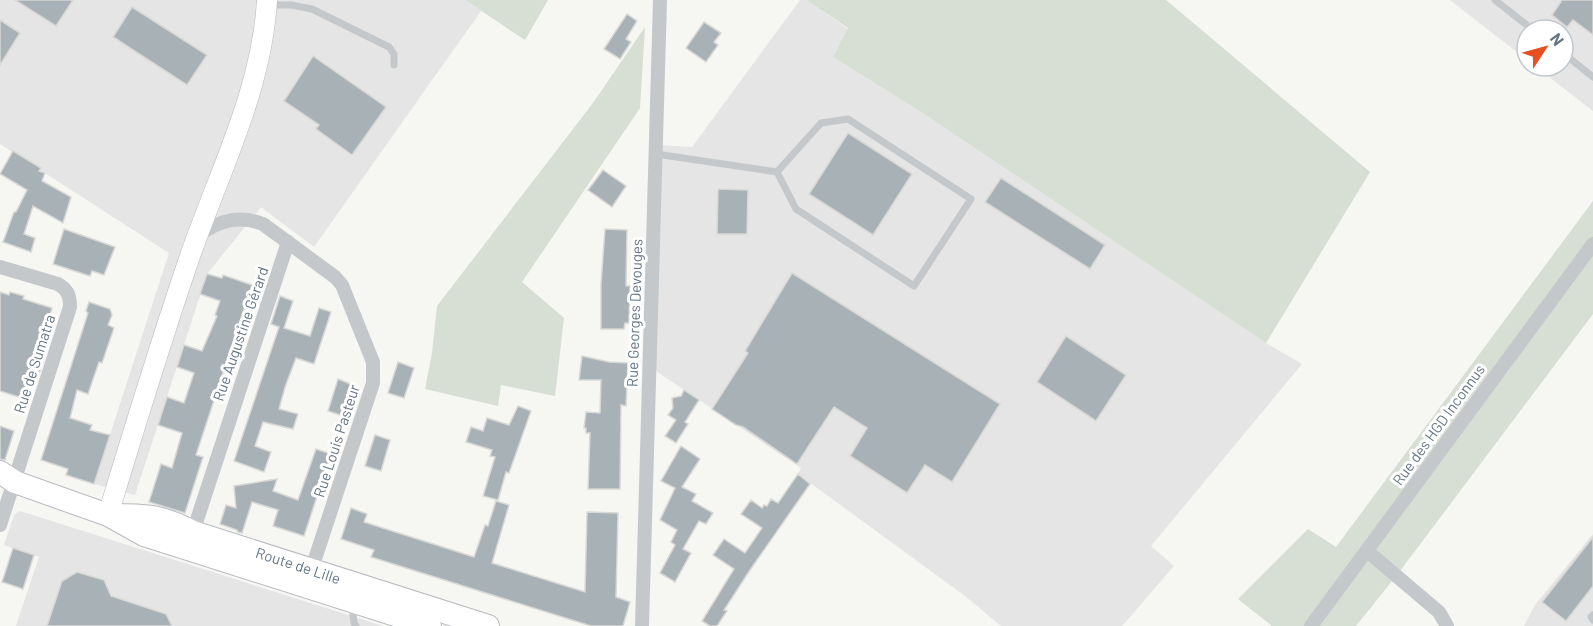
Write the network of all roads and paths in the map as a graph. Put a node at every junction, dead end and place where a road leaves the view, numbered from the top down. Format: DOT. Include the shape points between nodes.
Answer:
graph roads {
  1 [pos="1495,0"];
  2 [pos="267,3"];
  3 [pos="662,3"];
  4 [pos="1518,18"];
  5 [pos="1575,63"];
  6 [pos="394,65"];
  7 [pos="1593,77"];
  8 [pos="656,154"];
  9 [pos="777,172"];
  10 [pos="199,235"];
  11 [pos="288,242"];
  12 [pos="1593,244"];
  13 [pos="0,267"];
  14 [pos="4,479"];
  15 [pos="108,515"];
  16 [pos="0,525"];
  17 [pos="147,526"];
  18 [pos="191,537"];
  19 [pos="1367,551"];
  20 [pos="308,574"];
  21 [pos="351,601"];
  22 [pos="1593,615"];
  23 [pos="1593,620"];
  24 [pos="356,626"];
  25 [pos="430,626"];
  26 [pos="488,626"];
  27 [pos="642,626"];
  28 [pos="1311,626"];
  29 [pos="1447,626"];
  1 -- 4 [label="lane"];
  2 -- 6 [label="lane" via="312,9 389,47"];
  2 -- 10 [label="street" via="251,90"];
  3 -- 8 [label="street, Rue Georges Devouges"];
  5 -- 7 [label="lane"];
  8 -- 9 [label="lane"];
  8 -- 27 [label="street, Rue Georges Devouges"];
  9 -- 9 [label="lane" via="821,123 848,119 971,199 914,286 796,209"];
  10 -- 11 [label="street" via="222,222 243,218 263,224"];
  10 -- 15 [label="street"];
  11 -- 18 [label="street, Rue Augustine Gérard"];
  11 -- 20 [label="street, Rue Louis Pasteur" via="342,285 373,363 373,383"];
  12 -- 19 [label="street, Rue des HGD Inconnus"];
  13 -- 14 [label="street, Rue de Sumatra" via="58,284 70,298 70,307"];
  14 -- 15 [label="main road, Route de Lille"];
  14 -- 16 [label="street"];
  15 -- 17 [label="lane"];
  15 -- 18 [label="main road, Route de Lille" via="151,515 179,524"];
  15 -- 21 [label="main road, Route de Lille" via="144,535"];
  18 -- 20 [label="main road, Route de Lille"];
  19 -- 28 [label="street, Rue des HGD Inconnus"];
  19 -- 29 [label="street" via="1439,612"];
  20 -- 26 [label="main road, Route de Lille"];
  21 -- 24 [label="lane"];
  21 -- 25 [label="main road, Route de Lille"];
  22 -- 23 [label="lane"];
}
